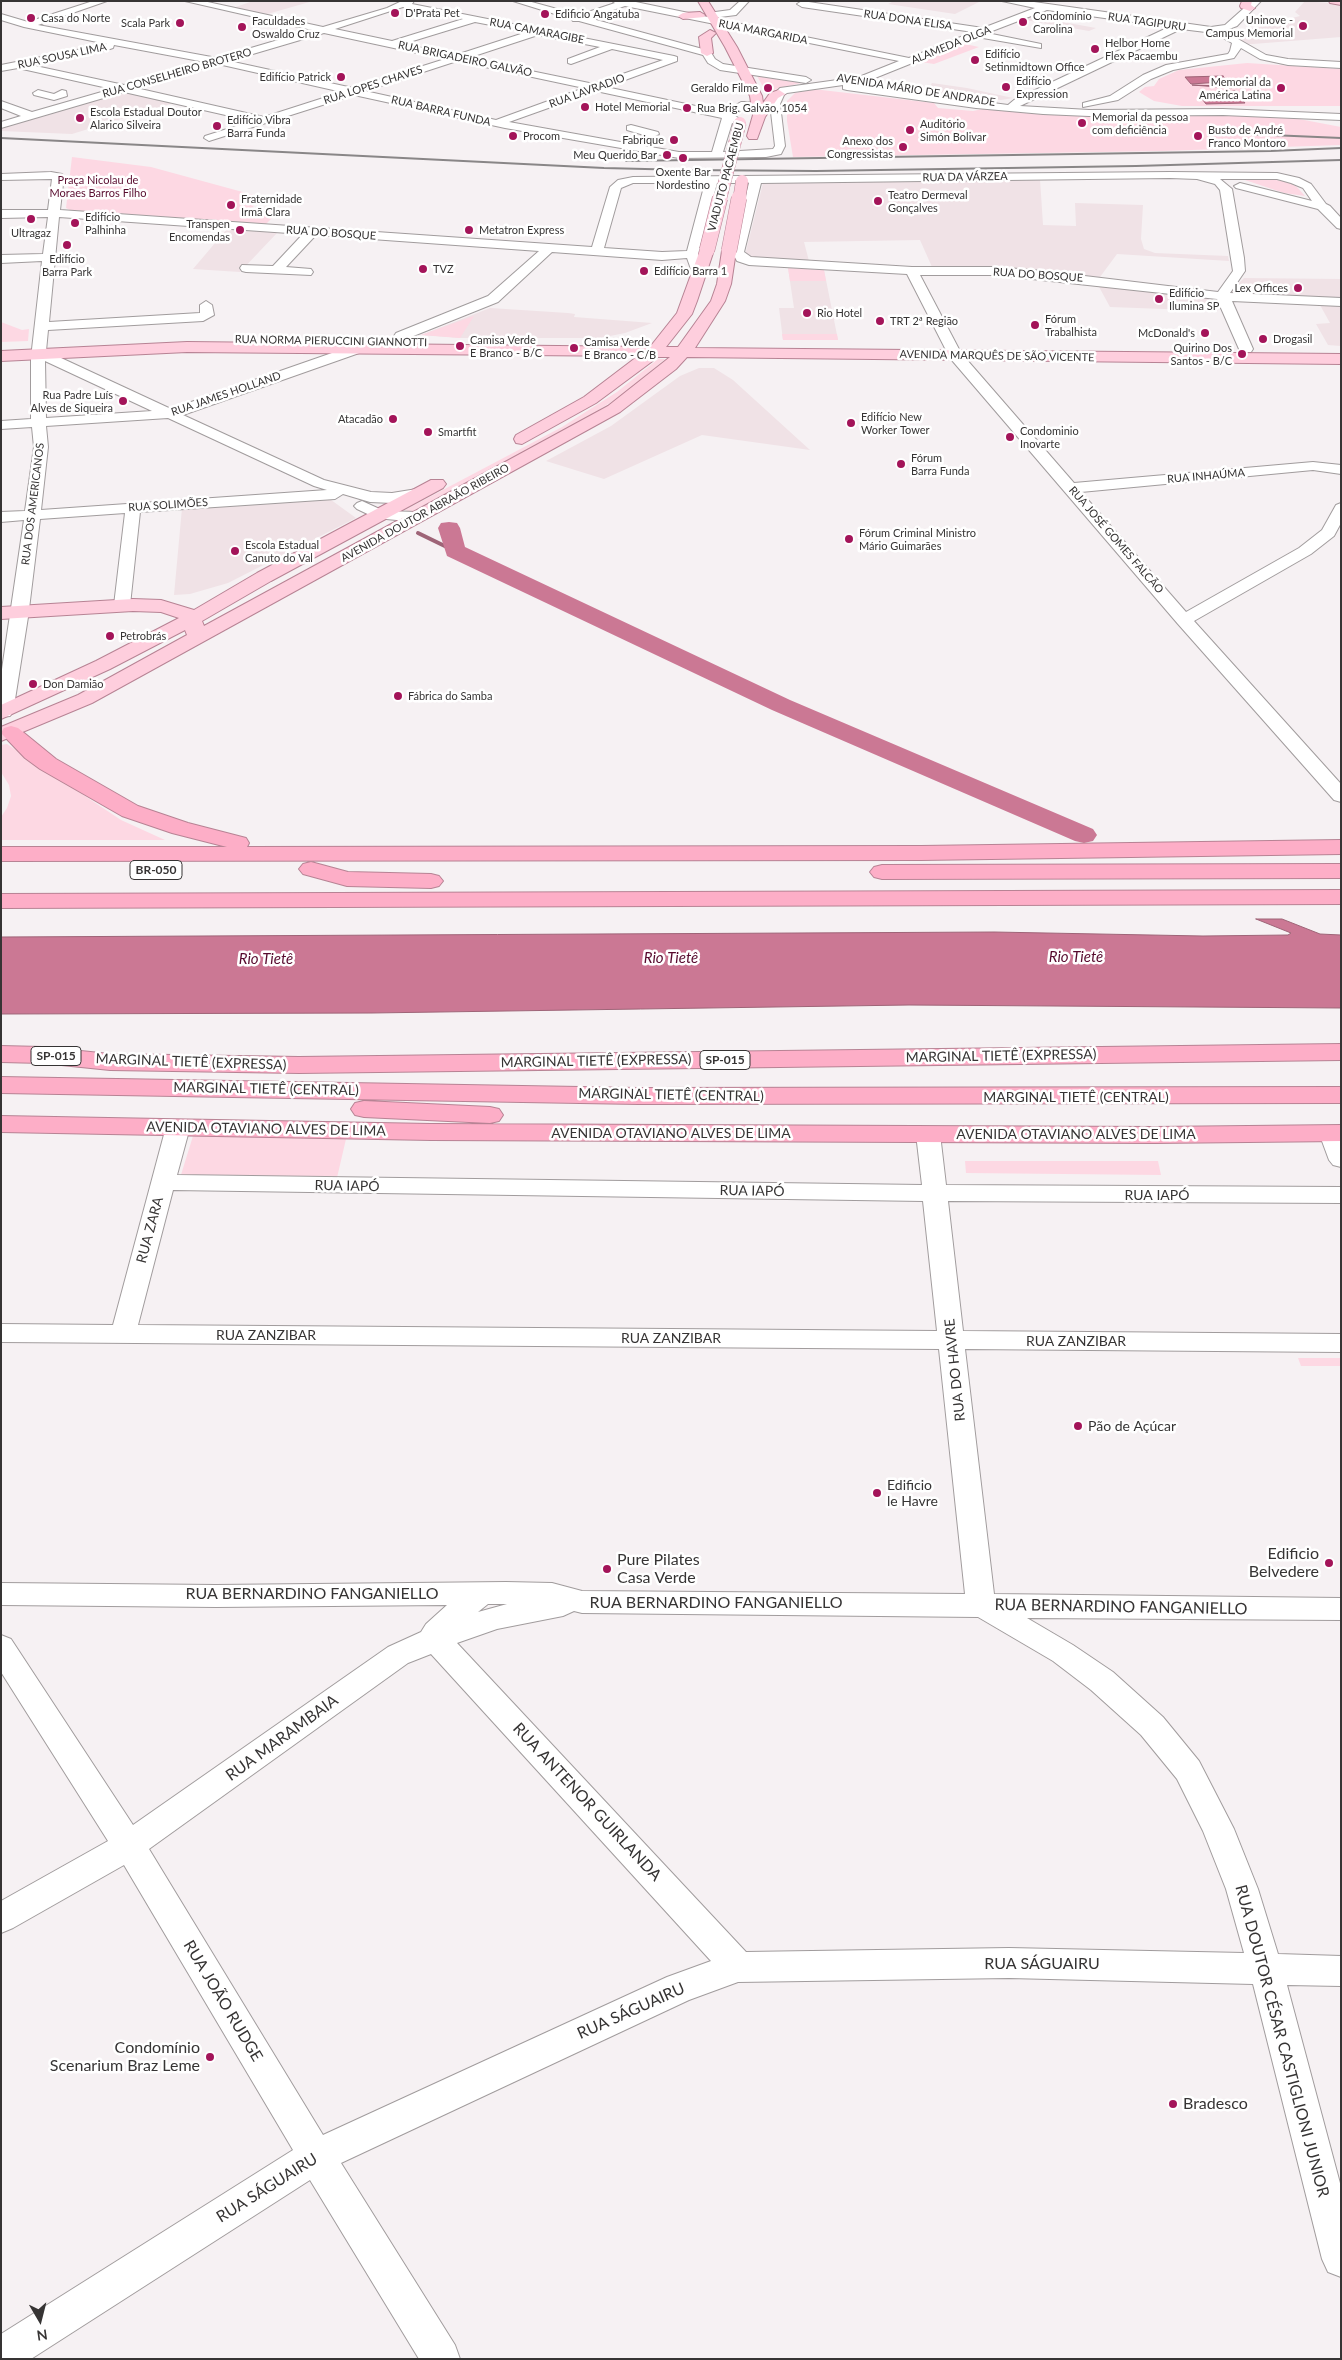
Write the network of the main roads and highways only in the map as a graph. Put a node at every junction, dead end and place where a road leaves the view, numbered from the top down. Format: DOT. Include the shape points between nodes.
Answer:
graph roads {
  1 [pos="692,1"];
  2 [pos="703,1"];
  3 [pos="1334,1"];
  4 [pos="1341,2"];
  5 [pos="683,16"];
  6 [pos="712,23"];
  7 [pos="741,28"];
  8 [pos="706,49"];
  9 [pos="725,53"];
  10 [pos="779,94"];
  11 [pos="758,120"];
  12 [pos="707,250"];
  13 [pos="726,273"];
  14 [pos="684,314"];
  15 [pos="704,323"];
  16 [pos="652,330"];
  17 [pos="630,337"];
  18 [pos="759,346"];
  19 [pos="1,348"];
  20 [pos="594,348"];
  21 [pos="658,349"];
  22 [pos="686,349"];
  23 [pos="39,350"];
  24 [pos="1341,350"];
  25 [pos="953,351"];
  26 [pos="728,353"];
  27 [pos="1,356"];
  28 [pos="1341,359"];
  29 [pos="631,370"];
  30 [pos="653,380"];
  31 [pos="509,446"];
  32 [pos="449,478"];
  33 [pos="264,577"];
  34 [pos="128,605"];
  35 [pos="1,613"];
  36 [pos="192,619"];
  37 [pos="161,657"];
  38 [pos="4,721"];
  39 [pos="1341,847"];
  40 [pos="1,854"];
  41 [pos="303,862"];
  42 [pos="1341,871"];
  43 [pos="1,872"];
  44 [pos="1341,897"];
  45 [pos="736,898"];
  46 [pos="1,901"];
  47 [pos="1341,1052"];
  48 [pos="1,1054"];
  49 [pos="110,1062"];
  50 [pos="299,1065"];
  51 [pos="1,1066"];
  52 [pos="1,1085"];
  53 [pos="39,1085"];
  54 [pos="1341,1095"];
  55 [pos="1002,1097"];
  56 [pos="1,1124"];
  57 [pos="1336,1133"];
  58 [pos="736,1134"];
  1 -- 6 [label="main road"];
  2 -- 6 [label="main road"];
  3 -- 4 [label="main road"];
  5 -- 6 [label="main road"];
  6 -- 7 [label="main road"];
  6 -- 8 [label="main road" via="705,37"];
  6 -- 9 [label="main road"];
  9 -- 11 [label="main road" via="744,71 756,96"];
  9 -- 12 [label="main road, VIADUTO PACAEMBU, bridge" via="728,69 745,104 734,119"];
  10 -- 11 [label="main road" via="774,96"];
  11 -- 13 [label="main road, VIADUTO PACAEMBU, bridge" via="740,190 731,272"];
  12 -- 14 [label="main road, AVENIDA DOUTOR ABRAÃO RIBEIRO" via="695,262"];
  13 -- 15 [label="main road, AVENIDA DOUTOR ABRAÃO RIBEIRO" via="718,300"];
  14 -- 16 [label="main road"];
  14 -- 21 [label="main road, AVENIDA DOUTOR ABRAÃO RIBEIRO"];
  15 -- 18 [label="main road" via="714,337"];
  15 -- 22 [label="main road, AVENIDA DOUTOR ABRAÃO RIBEIRO"];
  17 -- 20 [label="main road"];
  18 -- 22 [label="main road, AVENIDA MARQUÊS DE SÃO VICENTE"];
  18 -- 25 [label="main road, AVENIDA MARQUÊS DE SÃO VICENTE"];
  19 -- 23 [label="main road, RUA NORMA PIERUCCINI GIANNOTTI"];
  20 -- 21 [label="main road, RUA NORMA PIERUCCINI GIANNOTTI"];
  20 -- 23 [label="main road, RUA NORMA PIERUCCINI GIANNOTTI" via="172,347"];
  20 -- 23 [label="main road, RUA NORMA PIERUCCINI GIANNOTTI" via="159,340"];
  20 -- 29 [label="main road" via="619,357"];
  21 -- 22 [label="main road, AVENIDA MARQUÊS DE SÃO VICENTE"];
  21 -- 29 [label="main road, AVENIDA DOUTOR ABRAÃO RIBEIRO"];
  22 -- 26 [label="main road, AVENIDA MARQUÊS DE SÃO VICENTE"];
  22 -- 30 [label="main road, AVENIDA DOUTOR ABRAÃO RIBEIRO"];
  23 -- 27 [label="main road, RUA NORMA PIERUCCINI GIANNOTTI"];
  24 -- 25 [label="main road, AVENIDA MARQUÊS DE SÃO VICENTE"];
  25 -- 26 [label="main road, AVENIDA MARQUÊS DE SÃO VICENTE"];
  25 -- 28 [label="main road, AVENIDA MARQUÊS DE SÃO VICENTE"];
  26 -- 30 [label="main road" via="683,364"];
  29 -- 31 [label="main road, AVENIDA DOUTOR ABRAÃO RIBEIRO" via="590,400"];
  30 -- 37 [label="main road, AVENIDA DOUTOR ABRAÃO RIBEIRO" via="614,409 570,435"];
  32 -- 33 [label="main road, AVENIDA DOUTOR ABRAÃO RIBEIRO"];
  33 -- 34 [label="main road" via="202,599"];
  33 -- 36 [label="main road, AVENIDA DOUTOR ABRAÃO RIBEIRO"];
  34 -- 35 [label="main road"];
  34 -- 36 [label="main road" via="171,608"];
  36 -- 37 [label="main road" via="195,632 166,649"];
  36 -- 38 [label="main road, AVENIDA DOUTOR ABRAÃO RIBEIRO"];
  37 -- 38 [label="main road, AVENIDA DOUTOR ABRAÃO RIBEIRO" via="85,699"];
  38 -- 41 [label="highway" via="33,753 48,764 143,817"];
  39 -- 41 [label="highway"];
  40 -- 41 [label="highway"];
  41 -- 42 [label="highway" via="728,872"];
  41 -- 43 [label="highway, BR-050"];
  41 -- 45 [label="highway" via="347,879 700,888"];
  44 -- 45 [label="highway"];
  45 -- 46 [label="highway"];
  47 -- 50 [label="highway, MARGINAL TIETÊ (EXPRESSA) / SP-015"];
  48 -- 49 [label="highway, MARGINAL TIETÊ (EXPRESSA) / SP-015"];
  49 -- 50 [label="highway, MARGINAL TIETÊ (EXPRESSA) / SP-015"];
  49 -- 51 [label="highway, SP-015" via="59,1067"];
  50 -- 55 [label="highway" via="374,1072 942,1084"];
  52 -- 53 [label="highway, MARGINAL TIETÊ (CENTRAL)"];
  53 -- 55 [label="highway, MARGINAL TIETÊ (CENTRAL)" via="628,1095"];
  53 -- 58 [label="highway" via="87,1096 645,1122"];
  54 -- 55 [label="highway, MARGINAL TIETÊ (CENTRAL)"];
  56 -- 58 [label="highway, AVENIDA OTAVIANO ALVES DE LIMA"];
  57 -- 58 [label="highway, AVENIDA OTAVIANO ALVES DE LIMA"];
}
